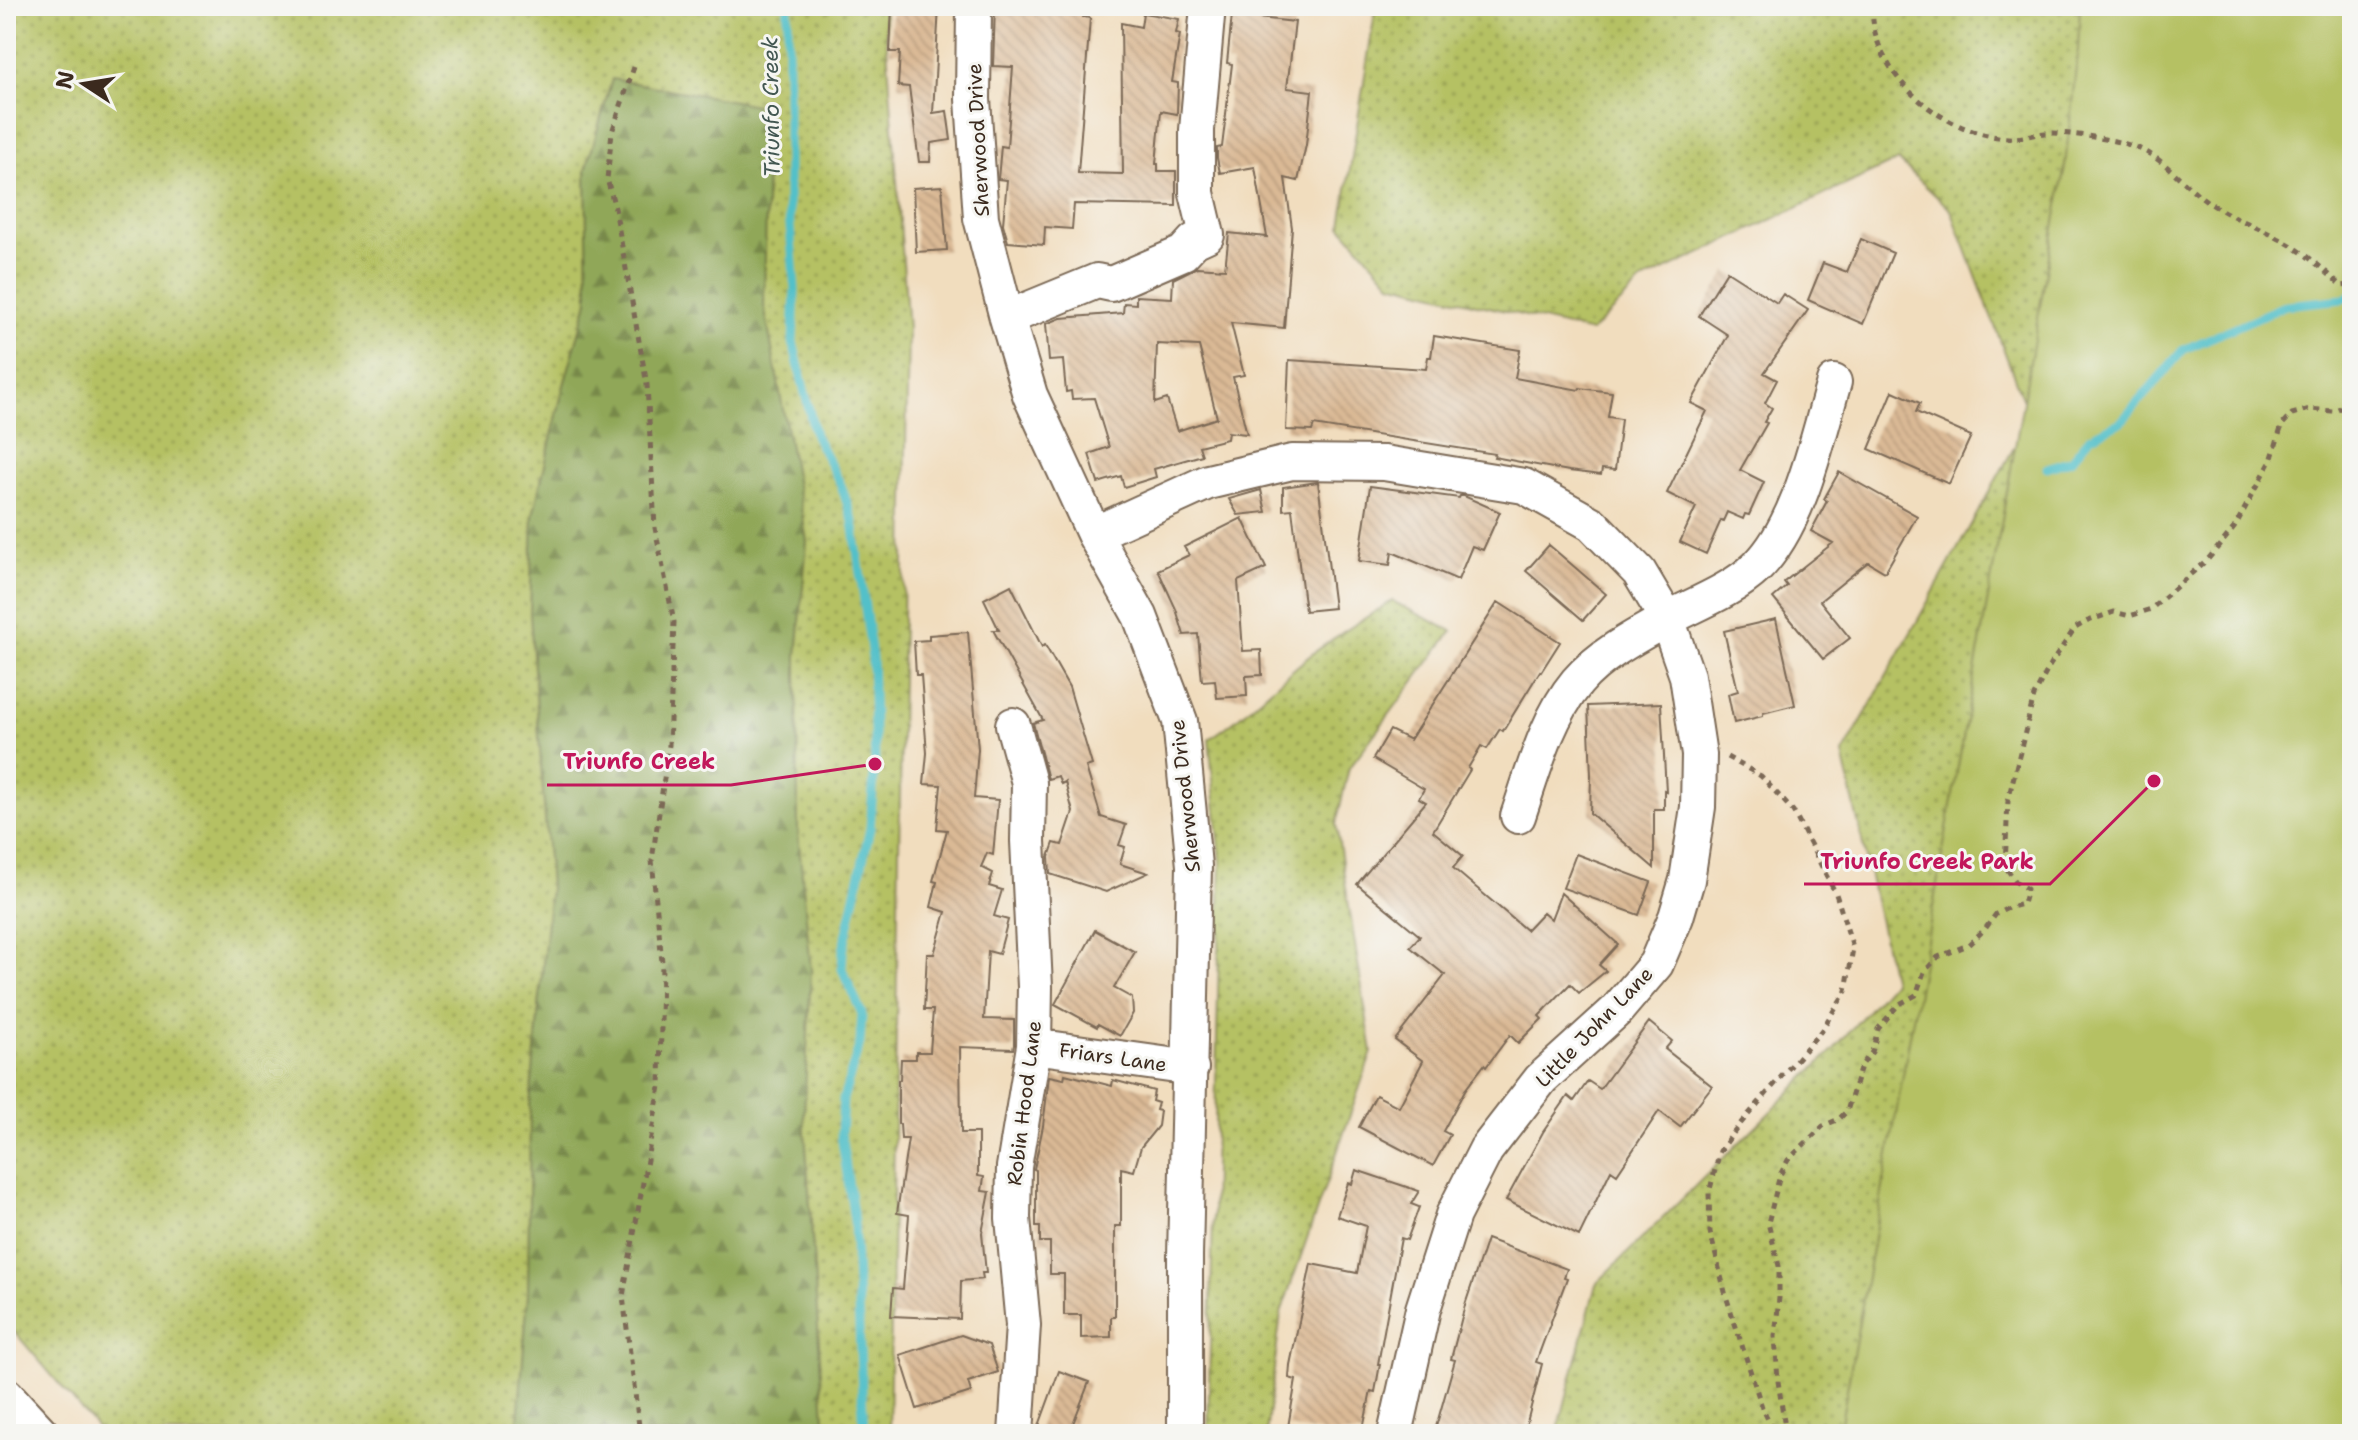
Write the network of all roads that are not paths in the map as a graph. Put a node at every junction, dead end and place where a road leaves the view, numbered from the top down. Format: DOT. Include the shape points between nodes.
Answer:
graph roads {
  1 [pos="974,6"];
  2 [pos="1208,6"];
  3 [pos="1007,318"];
  4 [pos="1834,382"];
  5 [pos="1094,534"];
  6 [pos="1667,619"];
  7 [pos="1013,725"];
  8 [pos="1518,816"];
  9 [pos="1034,1046"];
  10 [pos="1191,1068"];
  11 [pos="6,1395"];
  12 [pos="42,1434"];
  13 [pos="1016,1434"];
  14 [pos="1185,1434"];
  15 [pos="1395,1434"];
  1 -- 3 [label="street, Sherwood Drive" via="973,99 981,218"];
  2 -- 3 [label="street" via="1197,130 1200,238 1183,253 1111,284 1097,281"];
  3 -- 5 [label="street, Sherwood Drive" via="1030,395"];
  4 -- 6 [label="street" via="1791,521 1757,567"];
  5 -- 6 [label="street, Little John Lane" via="1208,482 1292,462 1384,463 1524,486 1592,524 1639,572"];
  5 -- 10 [label="street, Sherwood Drive" via="1140,616 1180,721 1194,866"];
  6 -- 8 [label="street" via="1627,641 1577,682 1542,745"];
  6 -- 15 [label="street, Little John Lane" via="1687,676 1699,755 1698,807 1676,917 1656,964 1616,1011 1541,1079 1486,1150 1453,1215 1440,1255"];
  7 -- 9 [label="street, Robin Hood Lane" via="1029,783"];
  9 -- 10 [label="street, Friars Lane"];
  9 -- 13 [label="street, Robin Hood Lane" via="1014,1167 1023,1325"];
  10 -- 14 [label="street, Sherwood Drive"];
  11 -- 12 [label="street"];
}
